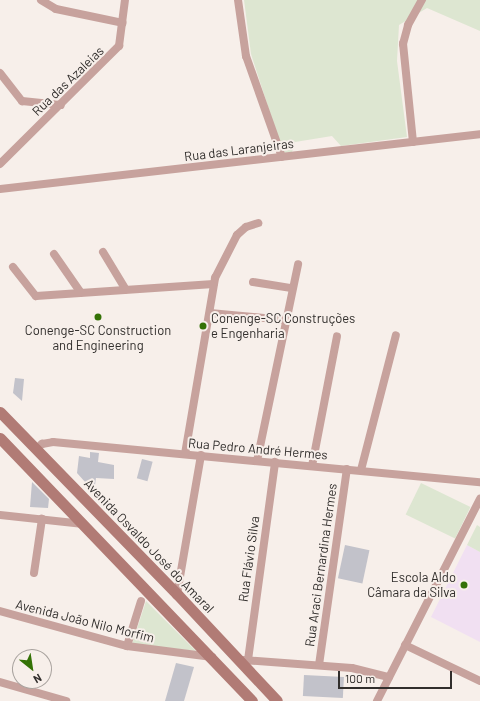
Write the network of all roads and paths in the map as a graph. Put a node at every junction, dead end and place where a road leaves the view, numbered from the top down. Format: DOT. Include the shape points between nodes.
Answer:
graph roads {
  1 [pos="41,0"];
  2 [pos="125,0"];
  3 [pos="238,0"];
  4 [pos="422,0"];
  5 [pos="123,23"];
  6 [pos="0,73"];
  7 [pos="61,105"];
  8 [pos="480,134"];
  9 [pos="413,142"];
  10 [pos="282,157"];
  11 [pos="0,164"];
  12 [pos="0,189"];
  13 [pos="258,223"];
  14 [pos="103,252"];
  15 [pos="54,254"];
  16 [pos="298,264"];
  17 [pos="13,267"];
  18 [pos="253,282"];
  19 [pos="214,284"];
  20 [pos="292,288"];
  21 [pos="126,290"];
  22 [pos="81,293"];
  23 [pos="210,313"];
  24 [pos="285,320"];
  25 [pos="396,335"];
  26 [pos="337,336"];
  27 [pos="0,412"];
  28 [pos="0,438"];
  29 [pos="36,449"];
  30 [pos="186,454"];
  31 [pos="17,455"];
  32 [pos="201,455"];
  33 [pos="257,461"];
  34 [pos="275,462"];
  35 [pos="312,466"];
  36 [pos="346,469"];
  37 [pos="361,470"];
  38 [pos="480,482"];
  39 [pos="77,492"];
  40 [pos="480,499"];
  41 [pos="63,504"];
  42 [pos="0,515"];
  43 [pos="42,520"];
  44 [pos="84,524"];
  45 [pos="34,573"];
  46 [pos="178,594"];
  47 [pos="141,601"];
  48 [pos="0,611"];
  49 [pos="405,645"];
  50 [pos="127,646"];
  51 [pos="212,657"];
  52 [pos="243,660"];
  53 [pos="319,665"];
  54 [pos="389,677"];
  55 [pos="0,682"];
  56 [pos="480,682"];
  57 [pos="66,701"];
  58 [pos="252,701"];
  59 [pos="277,701"];
  60 [pos="377,701"];
  1 -- 5 [label="street" via="56,9"];
  2 -- 5 [label="street, Rua das Azaleias"];
  3 -- 10 [label="street" via="246,56"];
  4 -- 9 [label="street" via="408,25 403,44"];
  5 -- 7 [label="street, Rua das Azaleias" via="120,46"];
  6 -- 7 [label="street" via="22,101"];
  7 -- 11 [label="street, Rua das Azaleias"];
  8 -- 9 [label="street, Rua das Laranjeiras"];
  9 -- 10 [label="street, Rua das Laranjeiras"];
  10 -- 12 [label="street, Rua das Laranjeiras"];
  13 -- 19 [label="street" via="246,227 237,235"];
  14 -- 21 [label="street"];
  15 -- 22 [label="street"];
  16 -- 20 [label="street"];
  17 -- 22 [label="street" via="36,296"];
  18 -- 20 [label="street"];
  19 -- 21 [label="street"];
  19 -- 23 [label="street"];
  20 -- 24 [label="street"];
  21 -- 22 [label="street"];
  23 -- 24 [label="street"];
  23 -- 30 [label="street"];
  24 -- 33 [label="street"];
  25 -- 37 [label="street"];
  26 -- 35 [label="street"];
  27 -- 29 [label="main road, Avenida Osvaldo José do Amaral"];
  28 -- 31 [label="main road"];
  29 -- 30 [label="street, Rua Pedro André Hermes" via="42,444 53,442"];
  29 -- 31 [label="main road" via="27,456"];
  29 -- 39 [label="main road, Avenida Osvaldo José do Amaral"];
  30 -- 32 [label="street, Rua Pedro André Hermes"];
  31 -- 41 [label="main road"];
  32 -- 33 [label="street, Rua Pedro André Hermes"];
  32 -- 46 [label="street"];
  33 -- 34 [label="street, Rua Pedro André Hermes"];
  34 -- 35 [label="street, Rua Pedro André Hermes"];
  34 -- 52 [label="street, Rua Flávio Silva"];
  35 -- 36 [label="street, Rua Pedro André Hermes"];
  36 -- 37 [label="street, Rua Pedro André Hermes"];
  36 -- 53 [label="street, Rua Araci Bernardina Hermes"];
  37 -- 38 [label="street, Rua Pedro André Hermes"];
  39 -- 41 [label="main road" via="66,493"];
  39 -- 46 [label="main road, Avenida Osvaldo José do Amaral"];
  40 -- 49 [label="street"];
  41 -- 44 [label="main road"];
  42 -- 43 [label="street"];
  43 -- 44 [label="street"];
  43 -- 45 [label="street"];
  44 -- 51 [label="main road"];
  46 -- 52 [label="main road, Avenida Osvaldo José do Amaral"];
  47 -- 50 [label="street"];
  48 -- 50 [label="street, Avenida João Nilo Morfim"];
  49 -- 54 [label="street"];
  49 -- 56 [label="street"];
  50 -- 51 [label="street, Avenida João Nilo Morfim"];
  51 -- 58 [label="main road"];
  52 -- 53 [label="street"];
  52 -- 59 [label="main road, Avenida Osvaldo José do Amaral"];
  53 -- 54 [label="street" via="360,669"];
  54 -- 60 [label="street"];
  55 -- 57 [label="street"];
}
